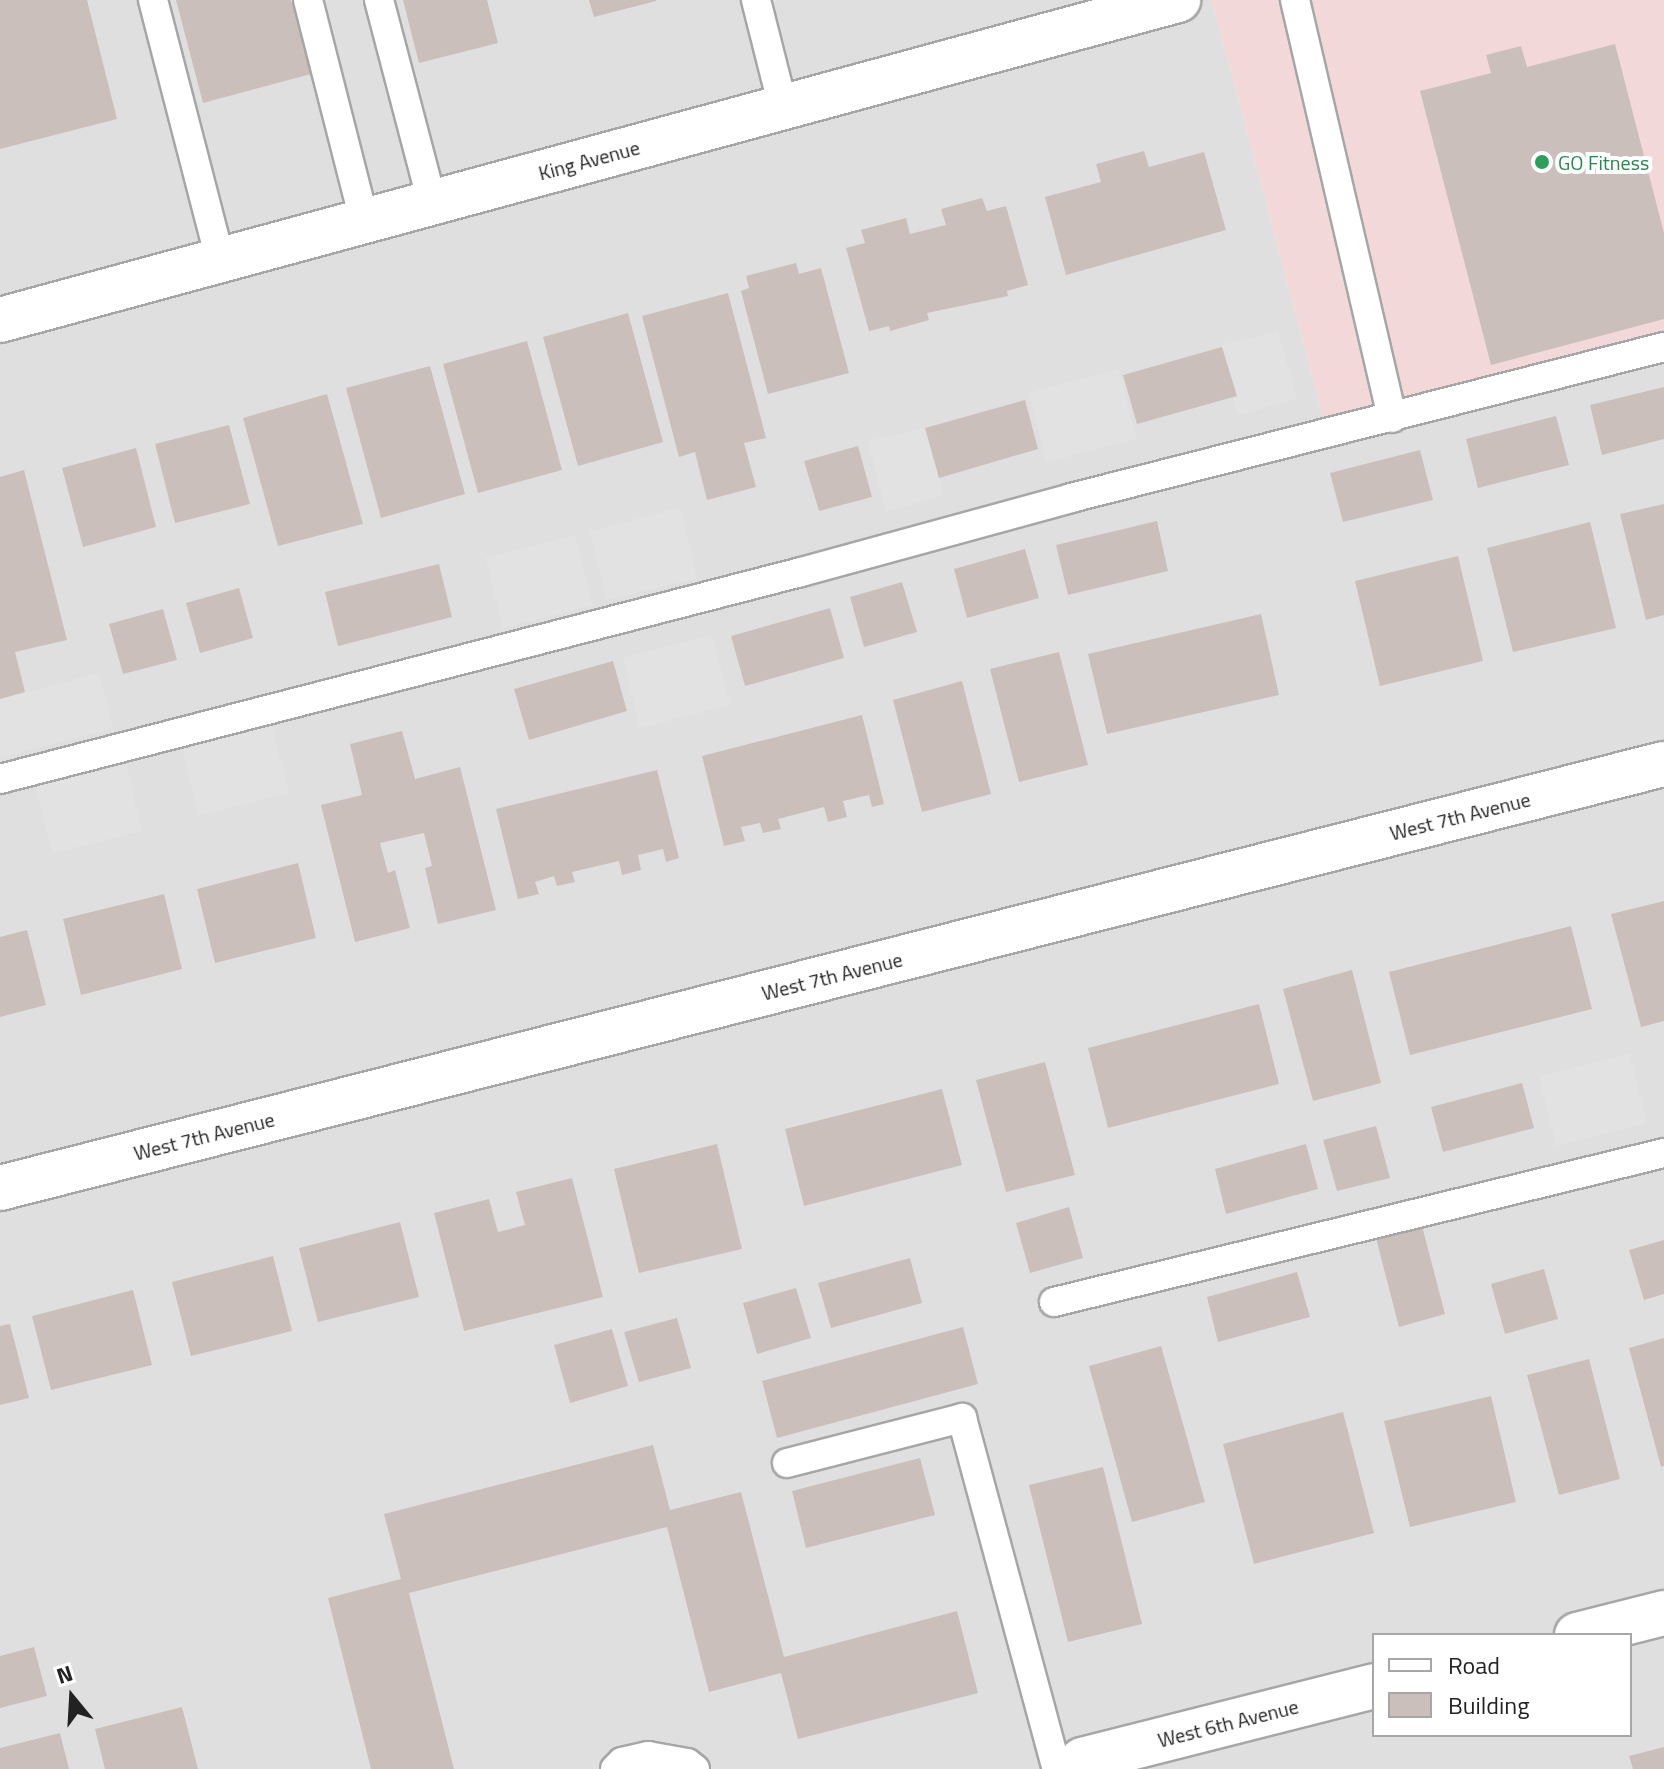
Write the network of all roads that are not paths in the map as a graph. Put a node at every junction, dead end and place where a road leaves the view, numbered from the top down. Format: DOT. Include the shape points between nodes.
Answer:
graph roads {
  1 [pos="153,0"];
  2 [pos="308,0"];
  3 [pos="379,0"];
  4 [pos="756,0"];
  5 [pos="1295,0"];
  6 [pos="1156,3"];
  7 [pos="783,107"];
  8 [pos="432,202"];
  9 [pos="364,220"];
  10 [pos="220,260"];
  11 [pos="2,310"];
  12 [pos="1664,347"];
  13 [pos="1392,418"];
  14 [pos="1664,764"];
  15 [pos="0,779"];
  16 [pos="1664,1153"];
  17 [pos="0,1188"];
  18 [pos="1054,1302"];
  19 [pos="787,1463"];
  20 [pos="1664,1613"];
  21 [pos="1585,1633"];
  22 [pos="1372,1687"];
  23 [pos="1059,1766"];
  24 [pos="615,1769"];
  25 [pos="695,1769"];
  1 -- 10 [label="lane"];
  2 -- 9 [label="lane"];
  3 -- 8 [label="lane"];
  4 -- 7 [label="lane"];
  5 -- 13 [label="lane"];
  6 -- 7 [label="street, King Avenue"];
  7 -- 8 [label="street, King Avenue"];
  8 -- 9 [label="street, King Avenue"];
  9 -- 10 [label="street, King Avenue"];
  10 -- 11 [label="street, King Avenue"];
  12 -- 13 [label="lane"];
  13 -- 15 [label="lane"];
  14 -- 17 [label="street, West 7th Avenue"];
  16 -- 18 [label="lane"];
  19 -- 23 [label="lane" via="962,1418"];
  20 -- 21 [label="street"];
  22 -- 23 [label="street, West 6th Avenue"];
  24 -- 25 [label="lane" via="648,1756"];
}
